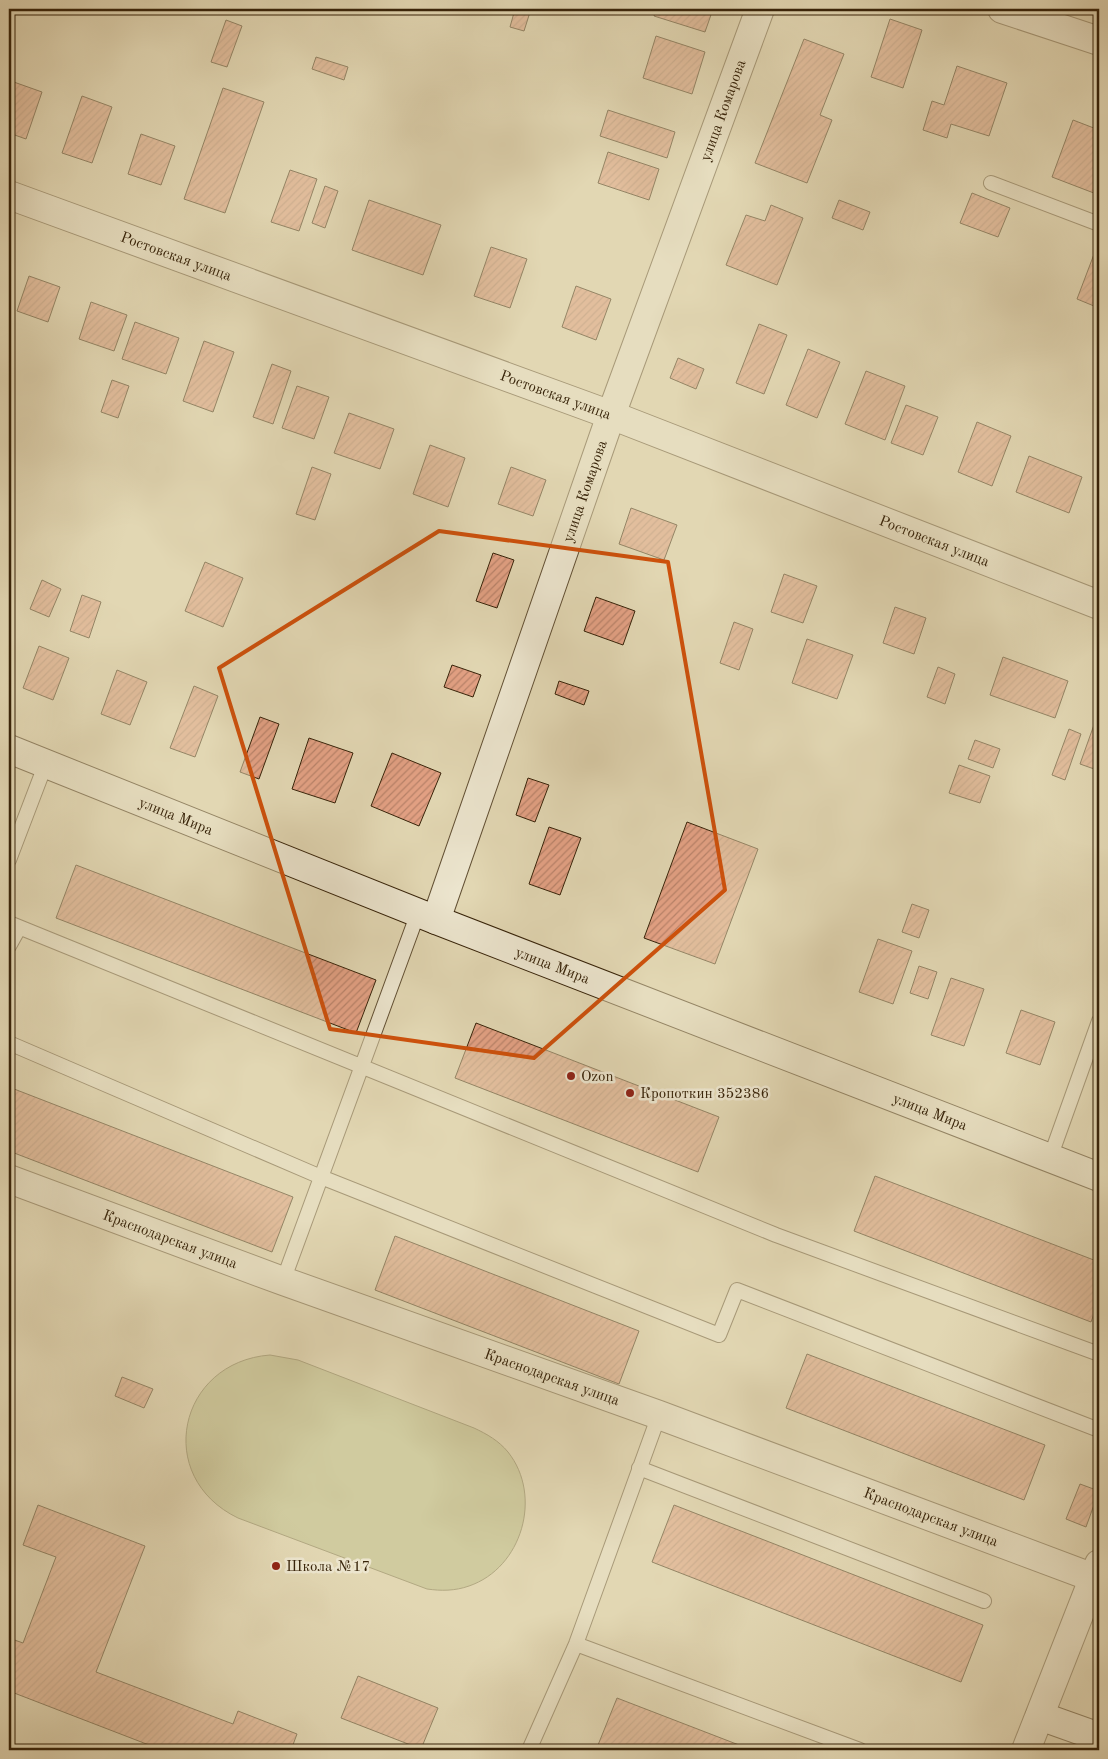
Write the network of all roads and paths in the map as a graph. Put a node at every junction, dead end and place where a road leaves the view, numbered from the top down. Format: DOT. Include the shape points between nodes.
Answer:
graph roads {
  1 [pos="760,9"];
  2 [pos="1002,9"];
  3 [pos="1099,41"];
  4 [pos="991,183"];
  5 [pos="9,195"];
  6 [pos="1099,224"];
  7 [pos="610,415"];
  8 [pos="1099,604"];
  9 [pos="9,748"];
  10 [pos="46,763"];
  11 [pos="9,860"];
  12 [pos="427,917"];
  13 [pos="14,926"];
  14 [pos="9,946"];
  15 [pos="1099,1021"];
  16 [pos="9,1044"];
  17 [pos="362,1067"];
  18 [pos="1050,1158"];
  19 [pos="1099,1176"];
  20 [pos="321,1178"];
  21 [pos="9,1179"];
  22 [pos="283,1281"];
  23 [pos="1099,1354"];
  24 [pos="659,1415"];
  25 [pos="1099,1430"];
  26 [pos="639,1468"];
  27 [pos="1096,1571"];
  28 [pos="984,1601"];
  29 [pos="576,1644"];
  30 [pos="1040,1716"];
  31 [pos="1099,1737"];
  32 [pos="528,1750"];
  33 [pos="860,1750"];
  34 [pos="1026,1750"];
  1 -- 7 [label="street, улица Комарова"];
  2 -- 3 [label="street"];
  4 -- 6 [label="lane"];
  5 -- 7 [label="street, Ростовская улица"];
  7 -- 8 [label="street, Ростовская улица"];
  7 -- 12 [label="street, улица Комарова"];
  9 -- 10 [label="street, улица Мира"];
  10 -- 11 [label="lane"];
  10 -- 12 [label="street, улица Мира"];
  12 -- 17 [label="lane"];
  12 -- 18 [label="street, улица Мира"];
  13 -- 14 [label="lane"];
  13 -- 17 [label="lane"];
  15 -- 18 [label="lane"];
  16 -- 20 [label="lane"];
  17 -- 20 [label="lane"];
  17 -- 23 [label="lane" via="776,1235"];
  18 -- 19 [label="street, улица Мира"];
  20 -- 22 [label="lane"];
  20 -- 25 [label="lane" via="719,1336 737,1290"];
  21 -- 22 [label="street, Краснодарская улица"];
  22 -- 24 [label="street, Краснодарская улица"];
  24 -- 26 [label="lane"];
  24 -- 27 [label="street, Краснодарская улица"];
  26 -- 28 [label="lane"];
  26 -- 29 [label="lane"];
  27 -- 30 [label="street"];
  29 -- 32 [label="lane"];
  29 -- 33 [label="lane"];
  30 -- 31 [label="street"];
  30 -- 34 [label="street"];
}
